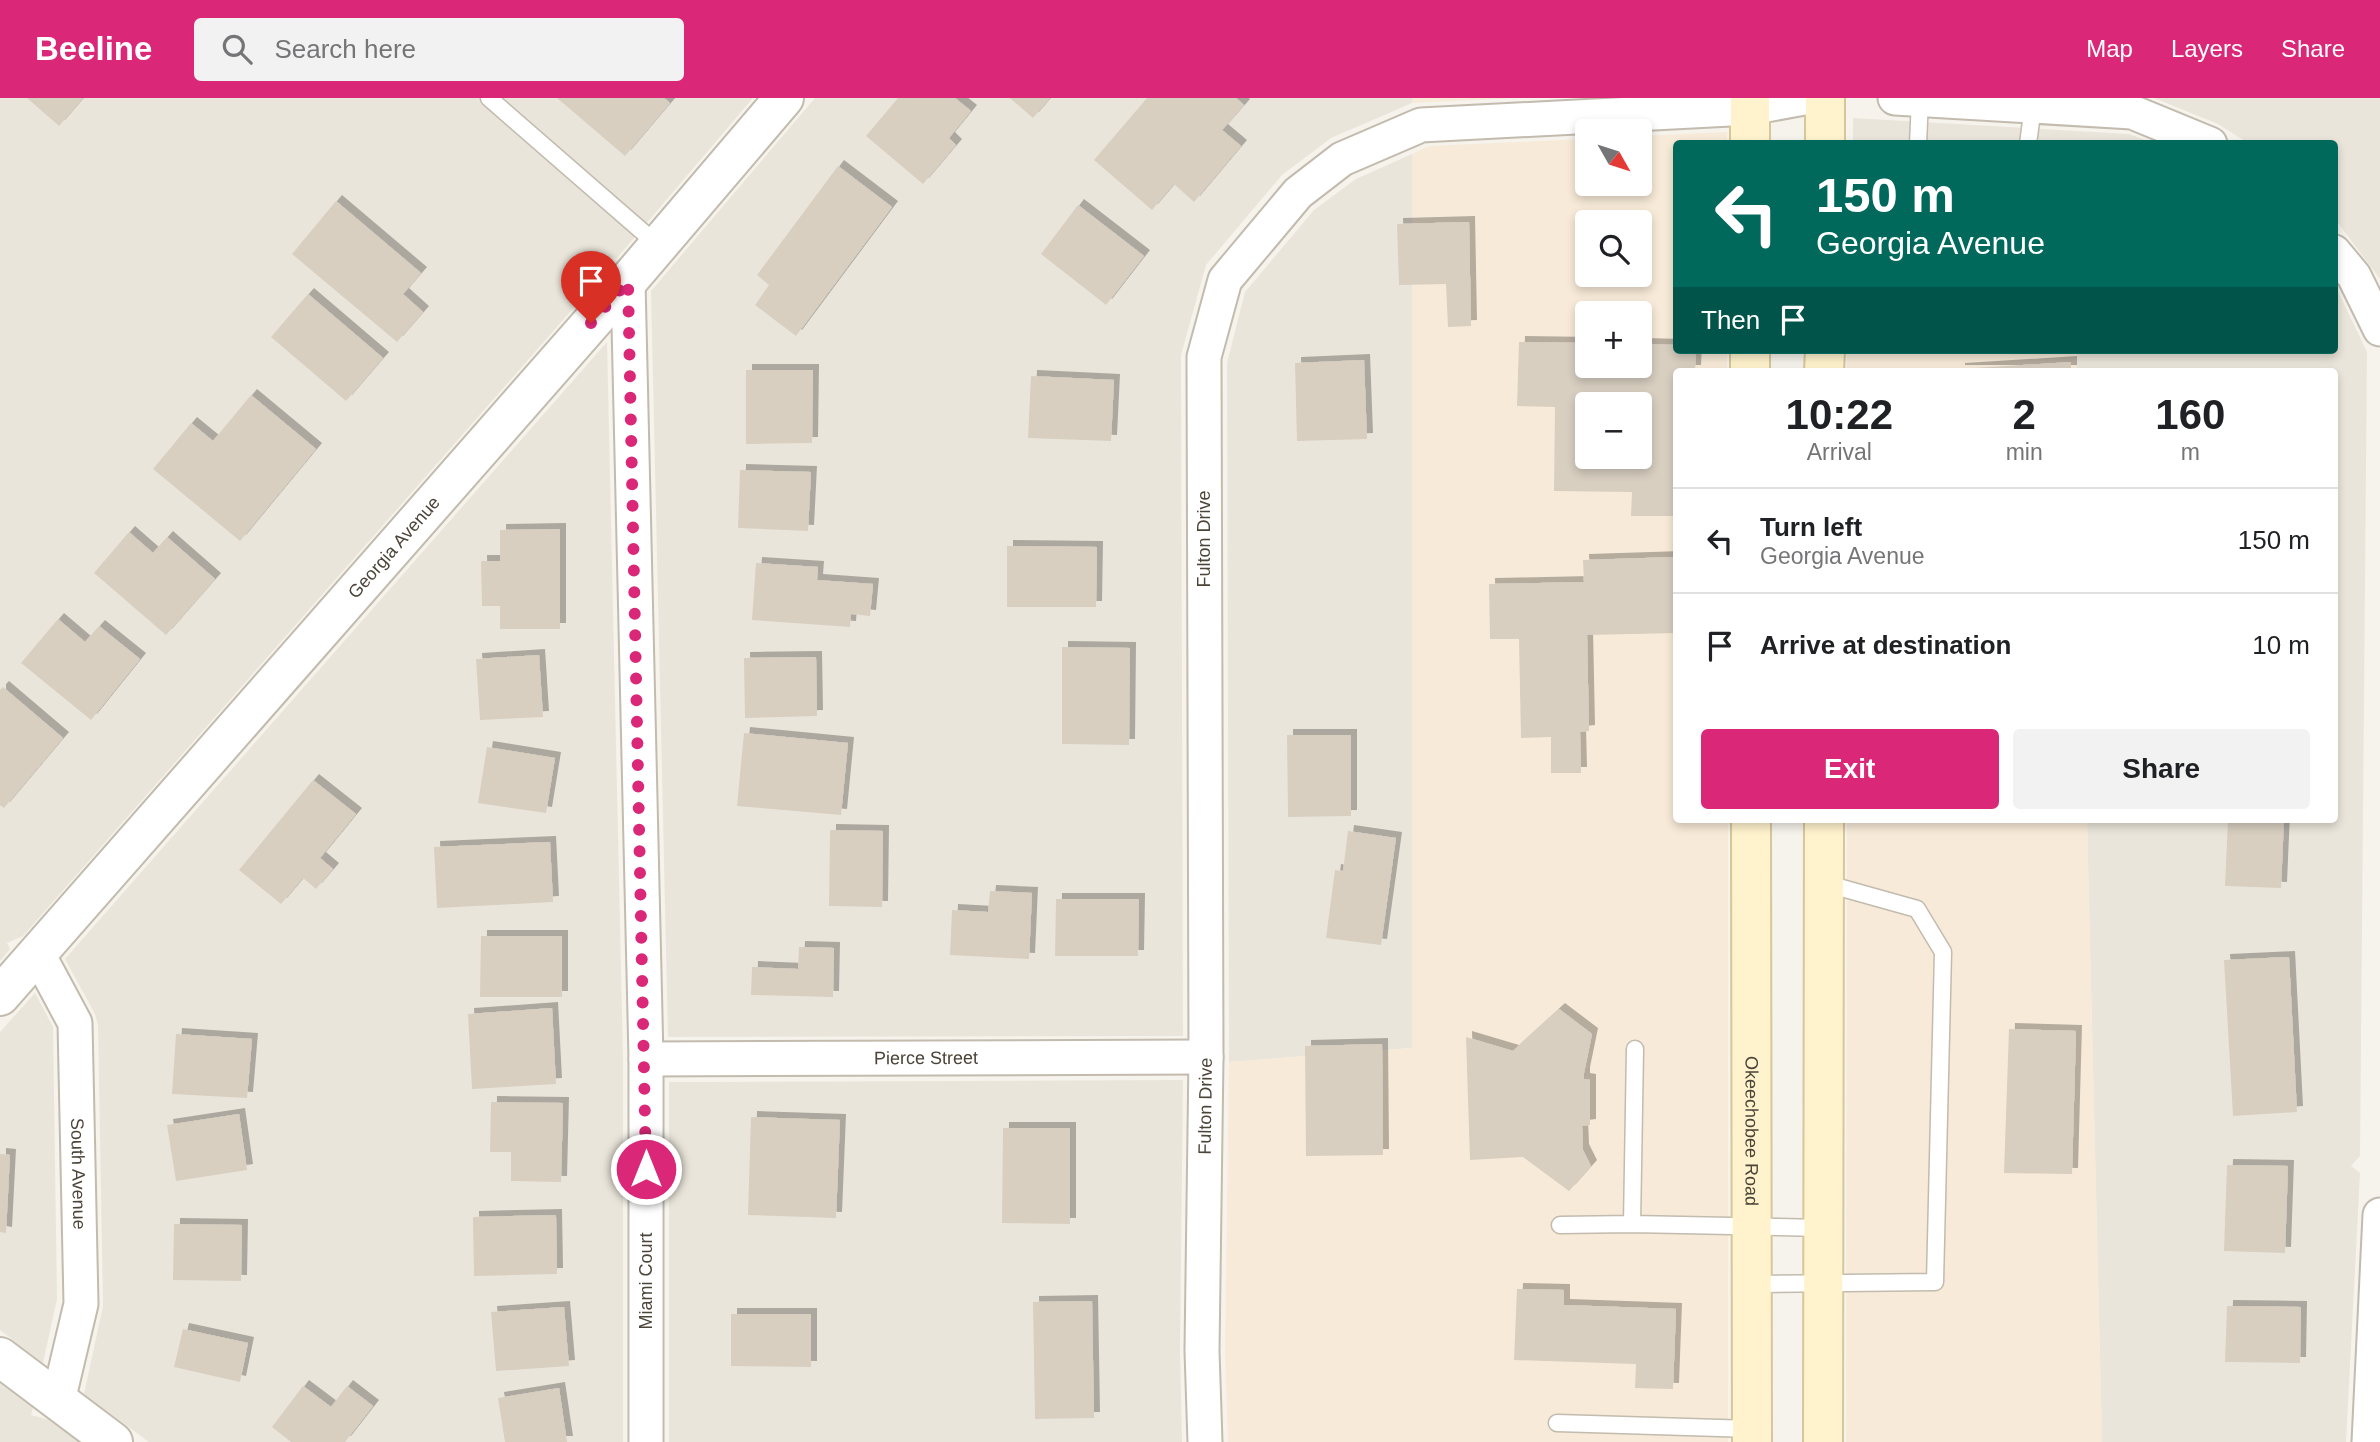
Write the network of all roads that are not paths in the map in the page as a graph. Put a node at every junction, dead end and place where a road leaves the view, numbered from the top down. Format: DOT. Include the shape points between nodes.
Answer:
graph roads {
  1 [pos="489,98"];
  2 [pos="784,98"];
  3 [pos="1804,98"];
  4 [pos="1825,98"];
  5 [pos="1908,99"];
  6 [pos="2033,106"];
  7 [pos="1750,117"];
  8 [pos="1825,140"];
  9 [pos="1916,140"];
  10 [pos="2029,140"];
  11 [pos="2200,140"];
  12 [pos="659,246"];
  13 [pos="2338,257"];
  14 [pos="628,281"];
  15 [pos="2380,329"];
  16 [pos="1751,823"];
  17 [pos="1824,823"];
  18 [pos="1824,883"];
  19 [pos="38,954"];
  20 [pos="0,996"];
  21 [pos="1635,1049"];
  22 [pos="1206,1057"];
  23 [pos="646,1059"];
  24 [pos="2380,1215"];
  25 [pos="1632,1224"];
  26 [pos="1560,1225"];
  27 [pos="1824,1228"];
  28 [pos="1751,1229"];
  29 [pos="1751,1284"];
  30 [pos="1824,1284"];
  31 [pos="0,1357"];
  32 [pos="58,1401"];
  33 [pos="1557,1423"];
  34 [pos="1752,1435"];
  35 [pos="113,1442"];
  36 [pos="646,1442"];
  37 [pos="1205,1442"];
  38 [pos="1823,1442"];
  39 [pos="2369,1442"];
  1 -- 12 [label="lane"];
  2 -- 12 [label="street, Georgia Avenue"];
  3 -- 7 [label="street, Fulton Drive"];
  4 -- 8 [label="main road"];
  5 -- 6 [label="street"];
  5 -- 9 [label="lane"];
  6 -- 10 [label="lane"];
  6 -- 11 [label="street" via="2132,112"];
  7 -- 22 [label="street, Fulton Drive" via="1421,125 1342,159 1298,193 1225,280 1204,357"];
  12 -- 14 [label="street, Georgia Avenue"];
  13 -- 15 [label="street" via="2354,276"];
  14 -- 19 [label="street, Georgia Avenue"];
  14 -- 23 [label="street, Miami Court"];
  16 -- 28 [label="main road, Okeechobee Road"];
  17 -- 18 [label="main road"];
  18 -- 27 [label="main road"];
  18 -- 30 [label="lane" via="1917,909 1942,952 1935,1282"];
  19 -- 20 [label="street, Georgia Avenue"];
  19 -- 32 [label="street, South Avenue" via="75,1023 80,1304"];
  21 -- 25 [label="lane"];
  22 -- 23 [label="street, Pierce Street"];
  22 -- 37 [label="street, Fulton Drive"];
  23 -- 36 [label="street, Miami Court"];
  24 -- 39 [label="street"];
  25 -- 26 [label="lane"];
  25 -- 28 [label="lane"];
  27 -- 28 [label="lane"];
  27 -- 30 [label="main road"];
  28 -- 29 [label="main road, Okeechobee Road"];
  29 -- 30 [label="lane"];
  29 -- 34 [label="main road, Okeechobee Road"];
  30 -- 38 [label="main road"];
  31 -- 32 [label="street"];
  32 -- 35 [label="street"];
  33 -- 34 [label="lane"];
}
